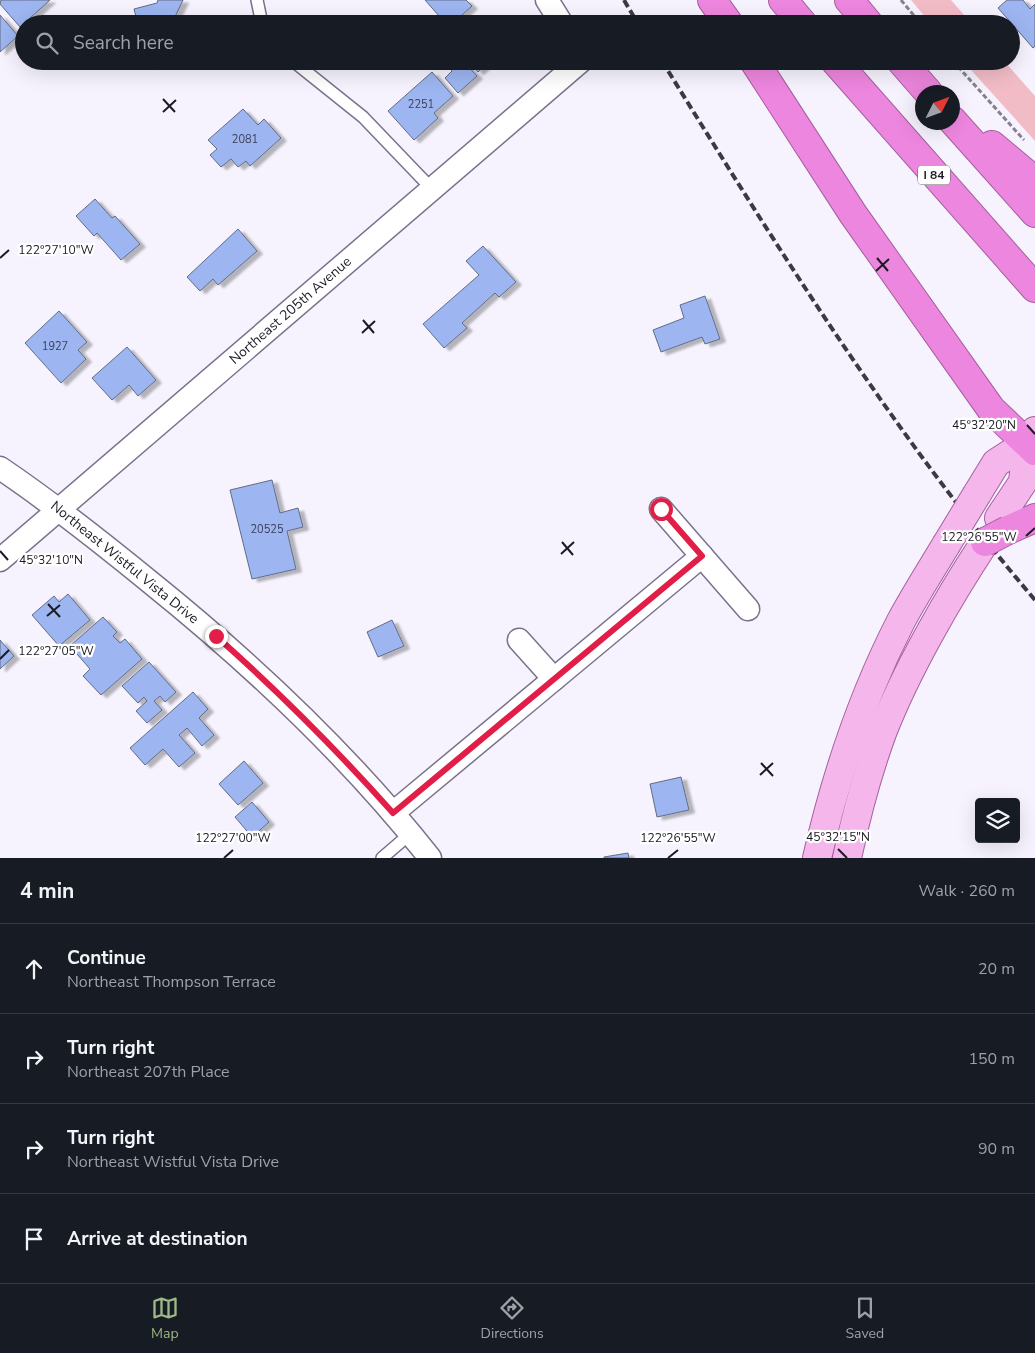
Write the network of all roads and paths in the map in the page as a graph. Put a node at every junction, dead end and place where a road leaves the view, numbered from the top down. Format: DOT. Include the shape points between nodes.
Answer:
graph roads {
  1 [pos="257,0"];
  2 [pos="547,0"];
  3 [pos="712,0"];
  4 [pos="783,0"];
  5 [pos="849,0"];
  6 [pos="901,0"];
  7 [pos="260,15"];
  8 [pos="556,15"];
  9 [pos="723,15"];
  10 [pos="796,15"];
  11 [pos="862,15"];
  12 [pos="914,15"];
  13 [pos="303,70"];
  14 [pos="571,70"];
  15 [pos="760,70"];
  16 [pos="843,70"];
  17 [pos="909,70"];
  18 [pos="961,70"];
  19 [pos="922,85"];
  20 [pos="960,118"];
  21 [pos="960,129"];
  22 [pos="1028,144"];
  23 [pos="1035,181"];
  24 [pos="432,189"];
  25 [pos="1035,213"];
  26 [pos="1035,288"];
  27 [pos="1032,442"];
  28 [pos="0,468"];
  29 [pos="59,508"];
  30 [pos="661,509"];
  31 [pos="1035,518"];
  32 [pos="998,530"];
  33 [pos="702,556"];
  34 [pos="0,560"];
  35 [pos="748,609"];
  36 [pos="520,640"];
  37 [pos="554,679"];
  38 [pos="393,813"];
  39 [pos="410,834"];
  40 [pos="382,858"];
  41 [pos="430,858"];
  42 [pos="817,858"];
  43 [pos="847,858"];
  1 -- 7 [label="lane"];
  2 -- 8 [label="street"];
  3 -- 9 [label="highway"];
  4 -- 10 [label="highway"];
  5 -- 11 [label="highway"];
  6 -- 12 [label="path"];
  13 -- 24 [label="lane" via="363,117"];
  14 -- 24 [label="street, Northeast 205th Avenue"];
  15 -- 27 [label="highway" via="853,214 991,409"];
  16 -- 26 [label="highway, I 84"];
  17 -- 19 [label="highway"];
  18 -- 22 [label="path"];
  20 -- 23 [label="highway"];
  21 -- 25 [label="highway"];
  24 -- 29 [label="street, Northeast 205th Avenue"];
  27 -- 32 [label="main road" via="1023,482"];
  27 -- 42 [label="main road, bridge" via="996,463 902,619 868,693 832,795"];
  28 -- 29 [label="street, Northeast Wistful Vista Drive"];
  29 -- 34 [label="street, Northeast 205th Avenue"];
  29 -- 38 [label="street, Northeast Wistful Vista Drive" via="277,690"];
  30 -- 33 [label="street"];
  31 -- 32 [label="highway"];
  32 -- 43 [label="main road" via="968,569 919,656 883,732 860,802"];
  33 -- 35 [label="street"];
  33 -- 37 [label="street"];
  36 -- 37 [label="street"];
  37 -- 38 [label="street"];
  38 -- 39 [label="street, Northeast Wistful Vista Drive"];
  39 -- 40 [label="lane"];
  39 -- 41 [label="street, Northeast Wistful Vista Drive"];
}
